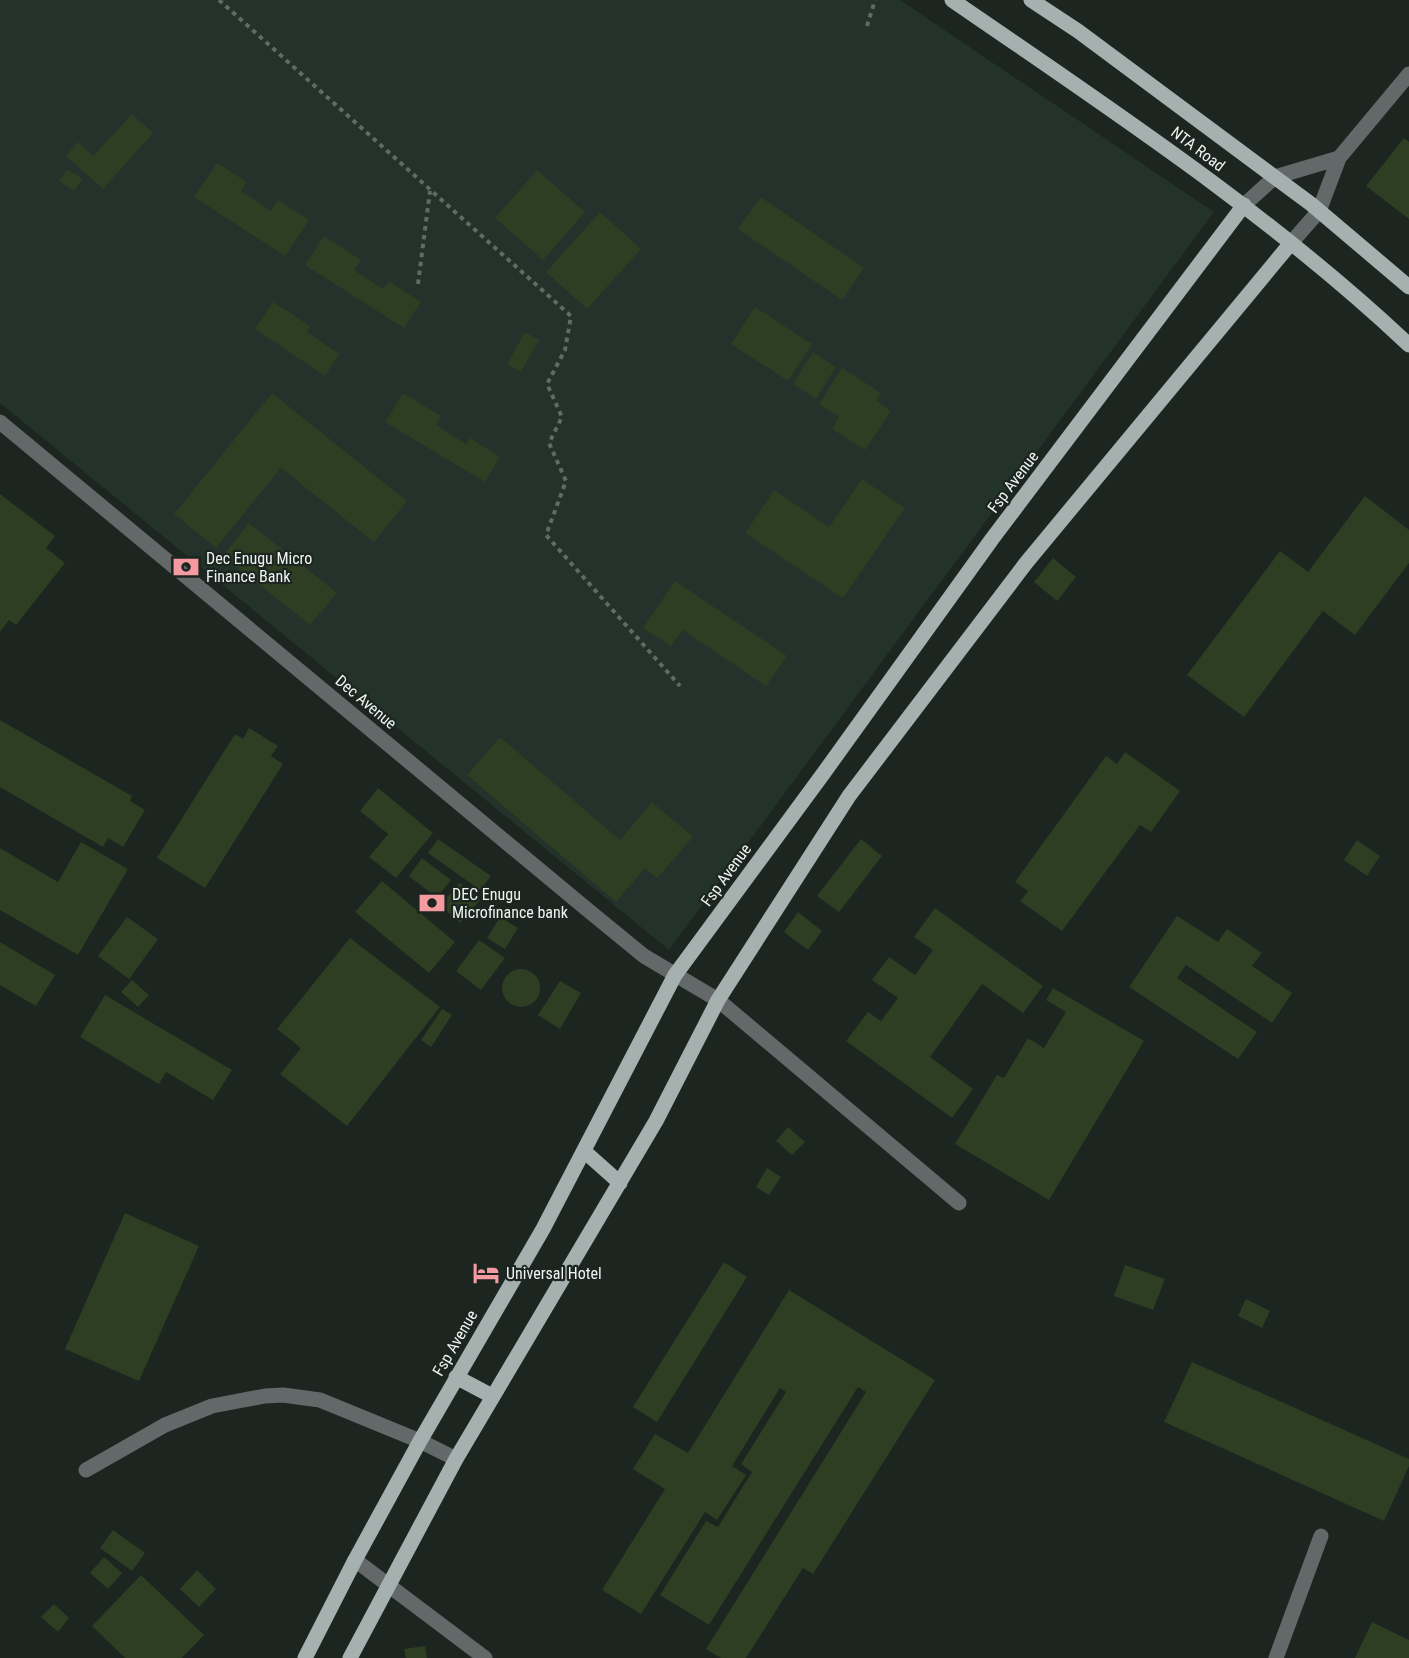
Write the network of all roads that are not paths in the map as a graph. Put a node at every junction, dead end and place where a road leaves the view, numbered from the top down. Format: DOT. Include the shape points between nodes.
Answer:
graph roads {
  1 [pos="952,0"];
  2 [pos="1031,0"];
  3 [pos="1409,74"];
  4 [pos="1339,158"];
  5 [pos="1275,177"];
  6 [pos="1244,206"];
  7 [pos="1319,211"];
  8 [pos="1291,243"];
  9 [pos="1409,287"];
  10 [pos="1409,345"];
  11 [pos="0,422"];
  12 [pos="675,975"];
  13 [pos="718,1000"];
  14 [pos="584,1151"];
  15 [pos="620,1183"];
  16 [pos="959,1203"];
  17 [pos="456,1377"];
  18 [pos="492,1396"];
  19 [pos="420,1441"];
  20 [pos="456,1459"];
  21 [pos="86,1470"];
  22 [pos="1321,1536"];
  23 [pos="355,1560"];
  24 [pos="389,1587"];
  25 [pos="305,1658"];
  26 [pos="350,1658"];
  27 [pos="485,1658"];
  28 [pos="1276,1658"];
  1 -- 6 [label="main road, NTA Road"];
  2 -- 5 [label="main road, NTA Road"];
  3 -- 4 [label="street"];
  4 -- 5 [label="street"];
  4 -- 7 [label="street"];
  5 -- 6 [label="street, Fsp Avenue"];
  5 -- 7 [label="main road, NTA Road"];
  6 -- 8 [label="main road, NTA Road"];
  6 -- 12 [label="main road, Fsp Avenue" via="992,539"];
  7 -- 8 [label="street"];
  7 -- 9 [label="main road, NTA Road"];
  8 -- 10 [label="main road, NTA Road"];
  8 -- 13 [label="main road" via="1026,563 849,796"];
  11 -- 12 [label="street, Dec Avenue" via="589,911"];
  12 -- 13 [label="street, Dec Avenue"];
  12 -- 14 [label="main road, Fsp Avenue"];
  13 -- 15 [label="main road"];
  13 -- 16 [label="street, Dec Avenue"];
  14 -- 15 [label="main road"];
  14 -- 17 [label="main road, Fsp Avenue"];
  15 -- 18 [label="main road"];
  17 -- 18 [label="main road"];
  17 -- 19 [label="main road, Fsp Avenue"];
  18 -- 20 [label="main road"];
  19 -- 20 [label="street"];
  19 -- 21 [label="street" via="320,1401 265,1396 212,1406 165,1425"];
  19 -- 23 [label="main road, Fsp Avenue"];
  20 -- 24 [label="main road"];
  22 -- 28 [label="street"];
  23 -- 24 [label="street"];
  23 -- 25 [label="main road, Fsp Avenue"];
  24 -- 26 [label="main road"];
  24 -- 27 [label="street"];
}
